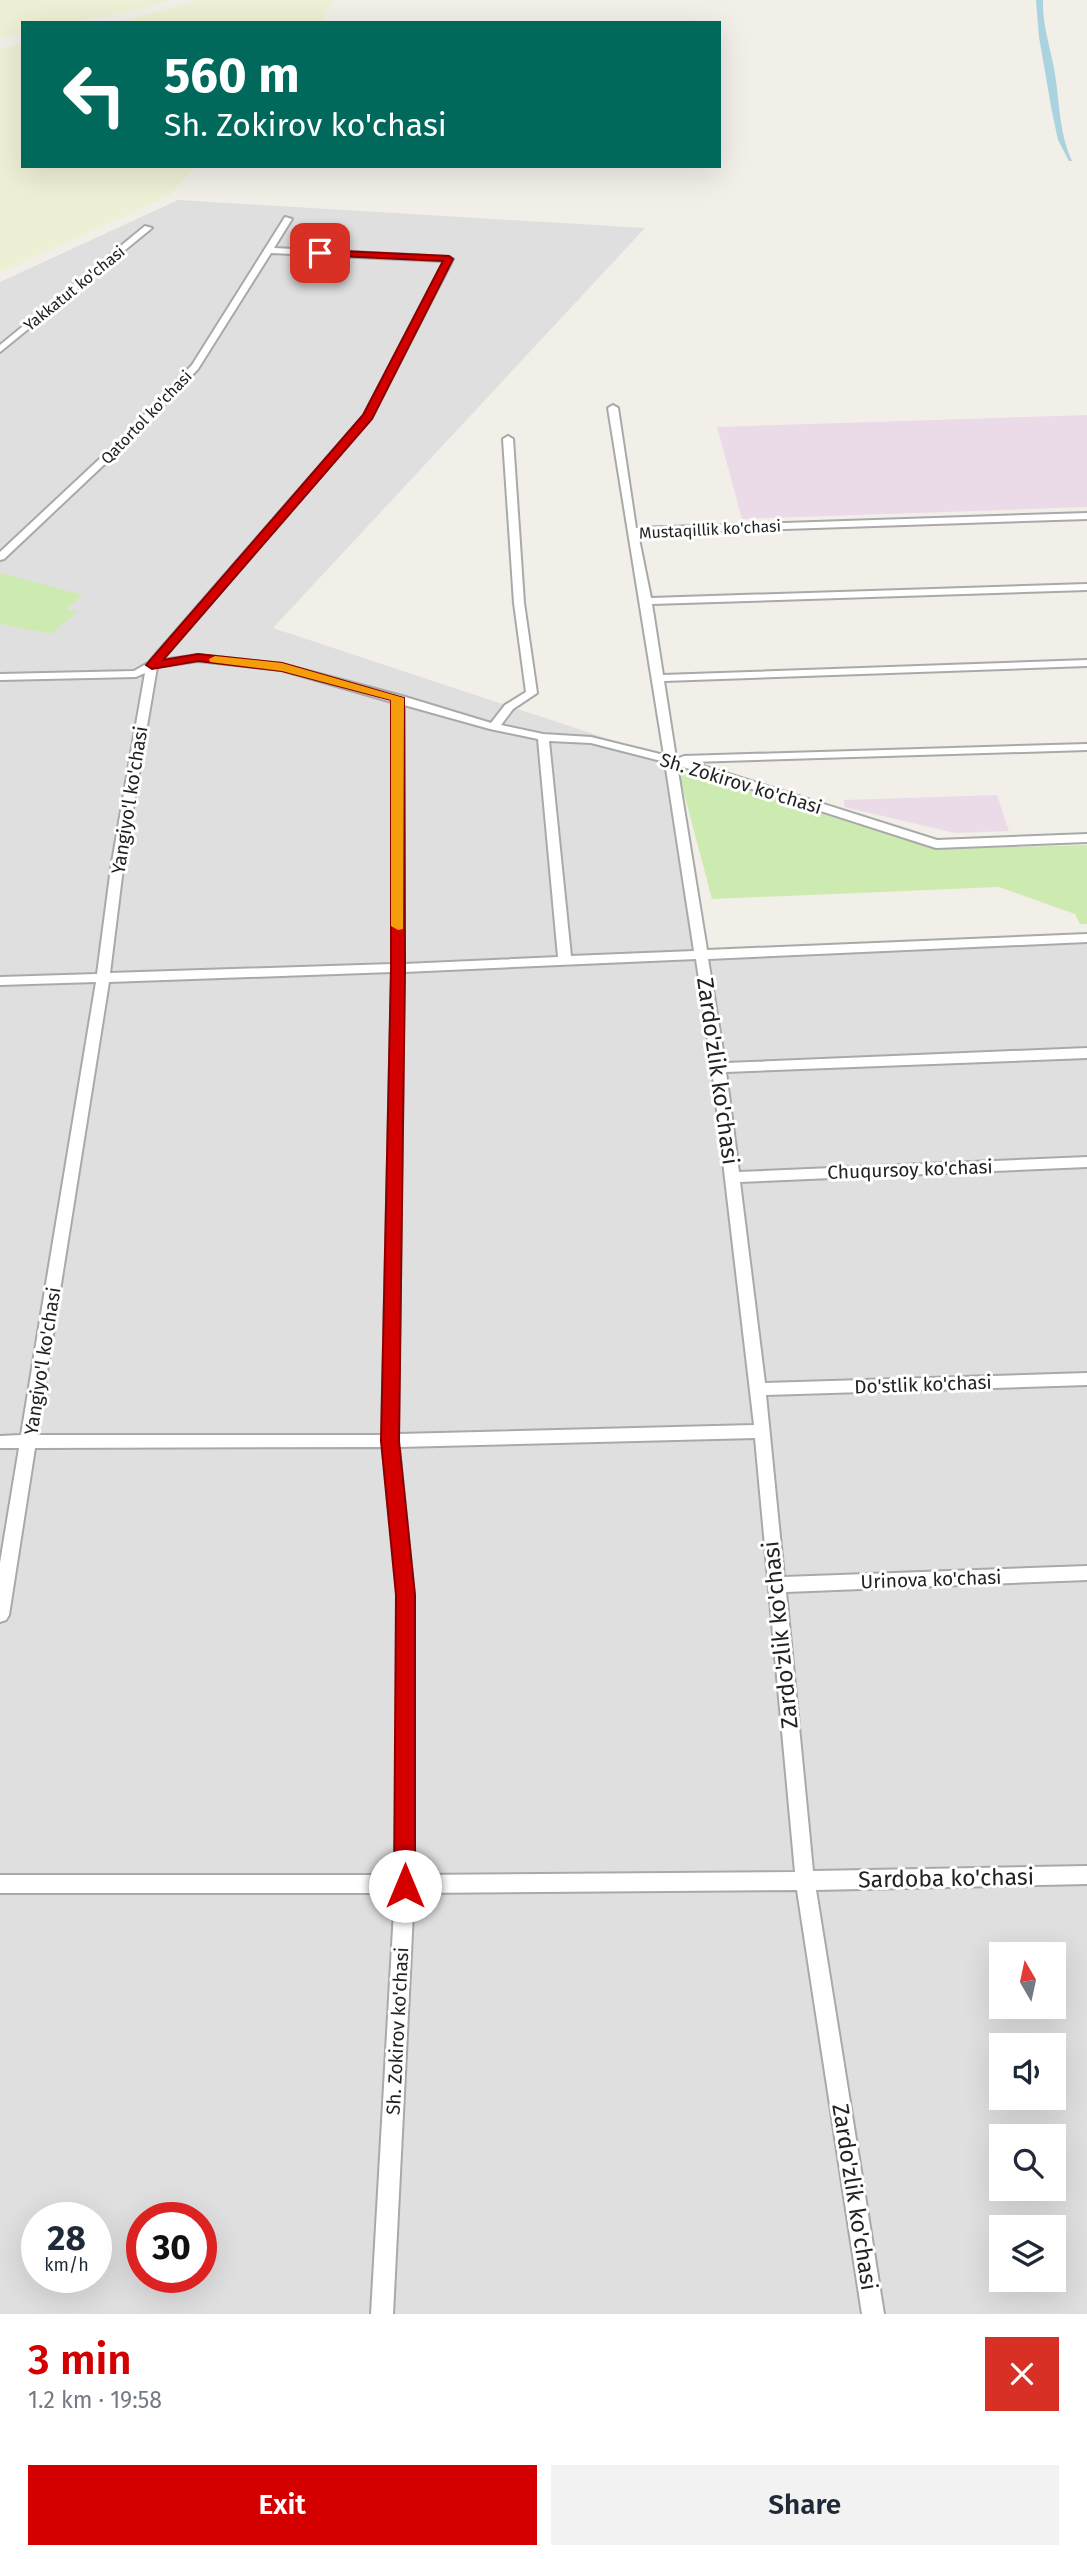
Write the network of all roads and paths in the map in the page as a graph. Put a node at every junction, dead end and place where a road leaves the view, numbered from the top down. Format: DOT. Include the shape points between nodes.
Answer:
graph roads {
  1 [pos="288,219"];
  2 [pos="148,228"];
  3 [pos="268,250"];
  4 [pos="0,349"];
  5 [pos="613,408"];
  6 [pos="508,439"];
  7 [pos="1087,516"];
  8 [pos="632,531"];
  9 [pos="0,557"];
  10 [pos="1087,587"];
  11 [pos="646,601"];
  12 [pos="1087,663"];
  13 [pos="152,665"];
  14 [pos="0,677"];
  15 [pos="658,678"];
  16 [pos="398,698"];
  17 [pos="494,727"];
  18 [pos="543,737"];
  19 [pos="1087,747"];
  20 [pos="672,760"];
  21 [pos="1087,838"];
  22 [pos="1087,938"];
  23 [pos="702,953"];
  24 [pos="565,960"];
  25 [pos="398,968"];
  26 [pos="103,977"];
  27 [pos="0,981"];
  28 [pos="1087,1053"];
  29 [pos="719,1068"];
  30 [pos="1087,1162"];
  31 [pos="732,1177"];
  32 [pos="1087,1379"];
  33 [pos="758,1389"];
  34 [pos="761,1431"];
  35 [pos="390,1441"];
  36 [pos="0,1442"];
  37 [pos="29,1443"];
  38 [pos="1087,1573"];
  39 [pos="775,1585"];
  40 [pos="0,1615"];
  41 [pos="1087,1875"];
  42 [pos="805,1882"];
  43 [pos="0,1884"];
  44 [pos="405,1886"];
  45 [pos="382,2314"];
  46 [pos="873,2314"];
  1 -- 3 [label="street, Qatortol ko'chasi"];
  2 -- 4 [label="street, Yakkatut ko'chasi"];
  3 -- 9 [label="street, Qatortol ko'chasi" via="195,367"];
  3 -- 13 [label="street" via="449,259 368,416"];
  5 -- 8 [label="street"];
  6 -- 17 [label="street" via="519,603 532,693 509,707"];
  7 -- 8 [label="street, Mustaqillik ko'chasi"];
  8 -- 11 [label="street, Mustaqillik ko'chasi"];
  10 -- 11 [label="street"];
  11 -- 15 [label="street, Mustaqillik ko'chasi"];
  12 -- 15 [label="street"];
  13 -- 14 [label="street, Sh. Zokirov ko'chasi" via="136,674"];
  13 -- 16 [label="street, Sh. Zokirov ko'chasi" via="198,657 282,667"];
  13 -- 26 [label="street, Yangiyo'l ko'chasi"];
  15 -- 20 [label="street, Mustaqillik ko'chasi"];
  16 -- 17 [label="street, Sh. Zokirov ko'chasi"];
  16 -- 25 [label="street, Sh. Zokirov ko'chasi"];
  17 -- 18 [label="street, Sh. Zokirov ko'chasi"];
  18 -- 20 [label="street, Sh. Zokirov ko'chasi" via="592,740"];
  18 -- 24 [label="street"];
  19 -- 20 [label="street"];
  20 -- 21 [label="street, Sh. Zokirov ko'chasi" via="936,844"];
  20 -- 23 [label="street, Mustaqillik ko'chasi"];
  22 -- 23 [label="street"];
  23 -- 24 [label="street"];
  23 -- 29 [label="street, Zardo'zlik ko'chasi"];
  24 -- 25 [label="street"];
  25 -- 26 [label="street"];
  25 -- 35 [label="street, Sh. Zokirov ko'chasi"];
  26 -- 27 [label="street"];
  26 -- 37 [label="street, Yangiyo'l ko'chasi"];
  28 -- 29 [label="street"];
  29 -- 31 [label="street, Zardo'zlik ko'chasi"];
  30 -- 31 [label="street, Chuqursoy ko'chasi"];
  31 -- 33 [label="street, Zardo'zlik ko'chasi"];
  32 -- 33 [label="street, Do'stlik ko'chasi"];
  33 -- 34 [label="street, Zardo'zlik ko'chasi"];
  34 -- 35 [label="street"];
  34 -- 39 [label="street, Zardo'zlik ko'chasi"];
  35 -- 37 [label="street"];
  35 -- 44 [label="street, Sh. Zokirov ko'chasi" via="405,1595"];
  36 -- 37 [label="street"];
  37 -- 40 [label="street, Yangiyo'l ko'chasi"];
  38 -- 39 [label="street, Urinova ko'chasi"];
  39 -- 42 [label="street, Zardo'zlik ko'chasi"];
  41 -- 42 [label="street, Sardoba ko'chasi"];
  42 -- 44 [label="street, Sardoba ko'chasi"];
  42 -- 46 [label="street, Zardo'zlik ko'chasi"];
  43 -- 44 [label="street, Sardoba ko'chasi"];
  44 -- 45 [label="street, Sh. Zokirov ko'chasi"];
}
